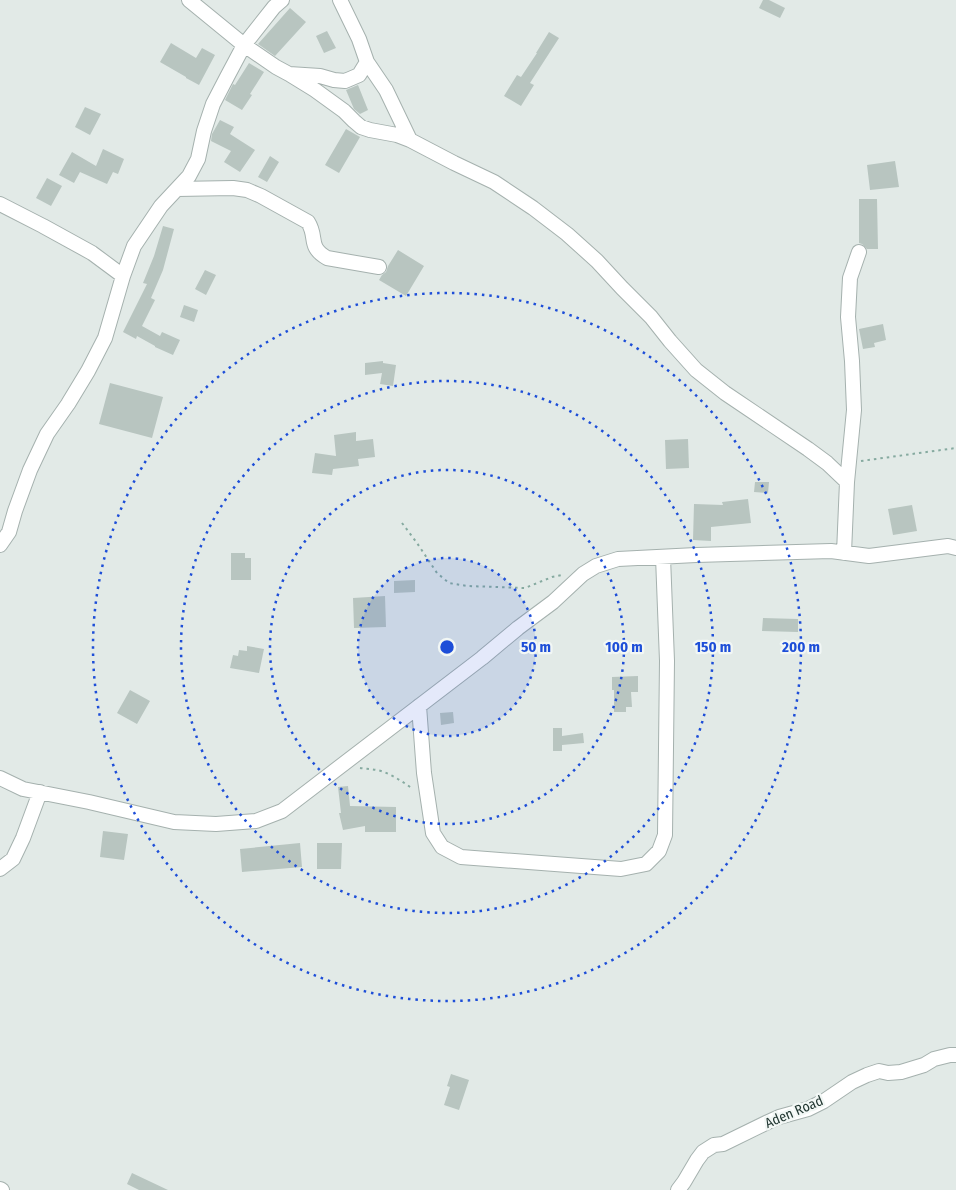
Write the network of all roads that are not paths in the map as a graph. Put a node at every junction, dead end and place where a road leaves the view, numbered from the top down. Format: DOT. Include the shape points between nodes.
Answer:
graph roads {
  1 [pos="189,0"];
  2 [pos="282,0"];
  3 [pos="340,0"];
  4 [pos="244,45"];
  5 [pos="367,62"];
  6 [pos="289,74"];
  7 [pos="410,140"];
  8 [pos="177,189"];
  9 [pos="0,204"];
  10 [pos="859,252"];
  11 [pos="379,267"];
  12 [pos="123,276"];
  13 [pos="847,482"];
  14 [pos="0,545"];
  15 [pos="956,548"];
  16 [pos="844,553"];
  17 [pos="662,557"];
  18 [pos="419,706"];
  19 [pos="0,778"];
  20 [pos="40,792"];
  21 [pos="0,869"];
  22 [pos="956,1055"];
  23 [pos="678,1190"];
  1 -- 4 [label="street"];
  2 -- 4 [label="street"];
  3 -- 5 [label="street"];
  4 -- 6 [label="street"];
  4 -- 8 [label="street" via="213,104 198,159"];
  5 -- 6 [label="street" via="359,75 345,81"];
  5 -- 7 [label="street" via="386,90"];
  6 -- 7 [label="street" via="344,110 361,127"];
  7 -- 13 [label="street" via="494,182 567,234 651,317 696,370 827,463"];
  8 -- 11 [label="street" via="247,190 308,222 320,254"];
  8 -- 12 [label="street" via="161,206 134,246"];
  9 -- 12 [label="street" via="92,253"];
  10 -- 13 [label="street" via="850,278 848,317 854,410"];
  12 -- 14 [label="street" via="105,338 88,371 47,434 30,470 9,532"];
  13 -- 16 [label="street"];
  15 -- 16 [label="street" via="948,546 869,556"];
  16 -- 17 [label="street"];
  17 -- 18 [label="street" via="618,559 596,566"];
  17 -- 18 [label="street" via="667,661 665,834 659,851 646,864 621,869 461,857 442,847 433,833"];
  18 -- 20 [label="street" via="282,811 256,821 216,824 174,822"];
  19 -- 20 [label="street" via="23,789"];
  20 -- 21 [label="street" via="13,859"];
  22 -- 23 [label="street, Aden Road" via="934,1059 924,1066 901,1072 879,1071 867,1075 808,1109 779,1117 723,1144 714,1144 697,1160"];
}
